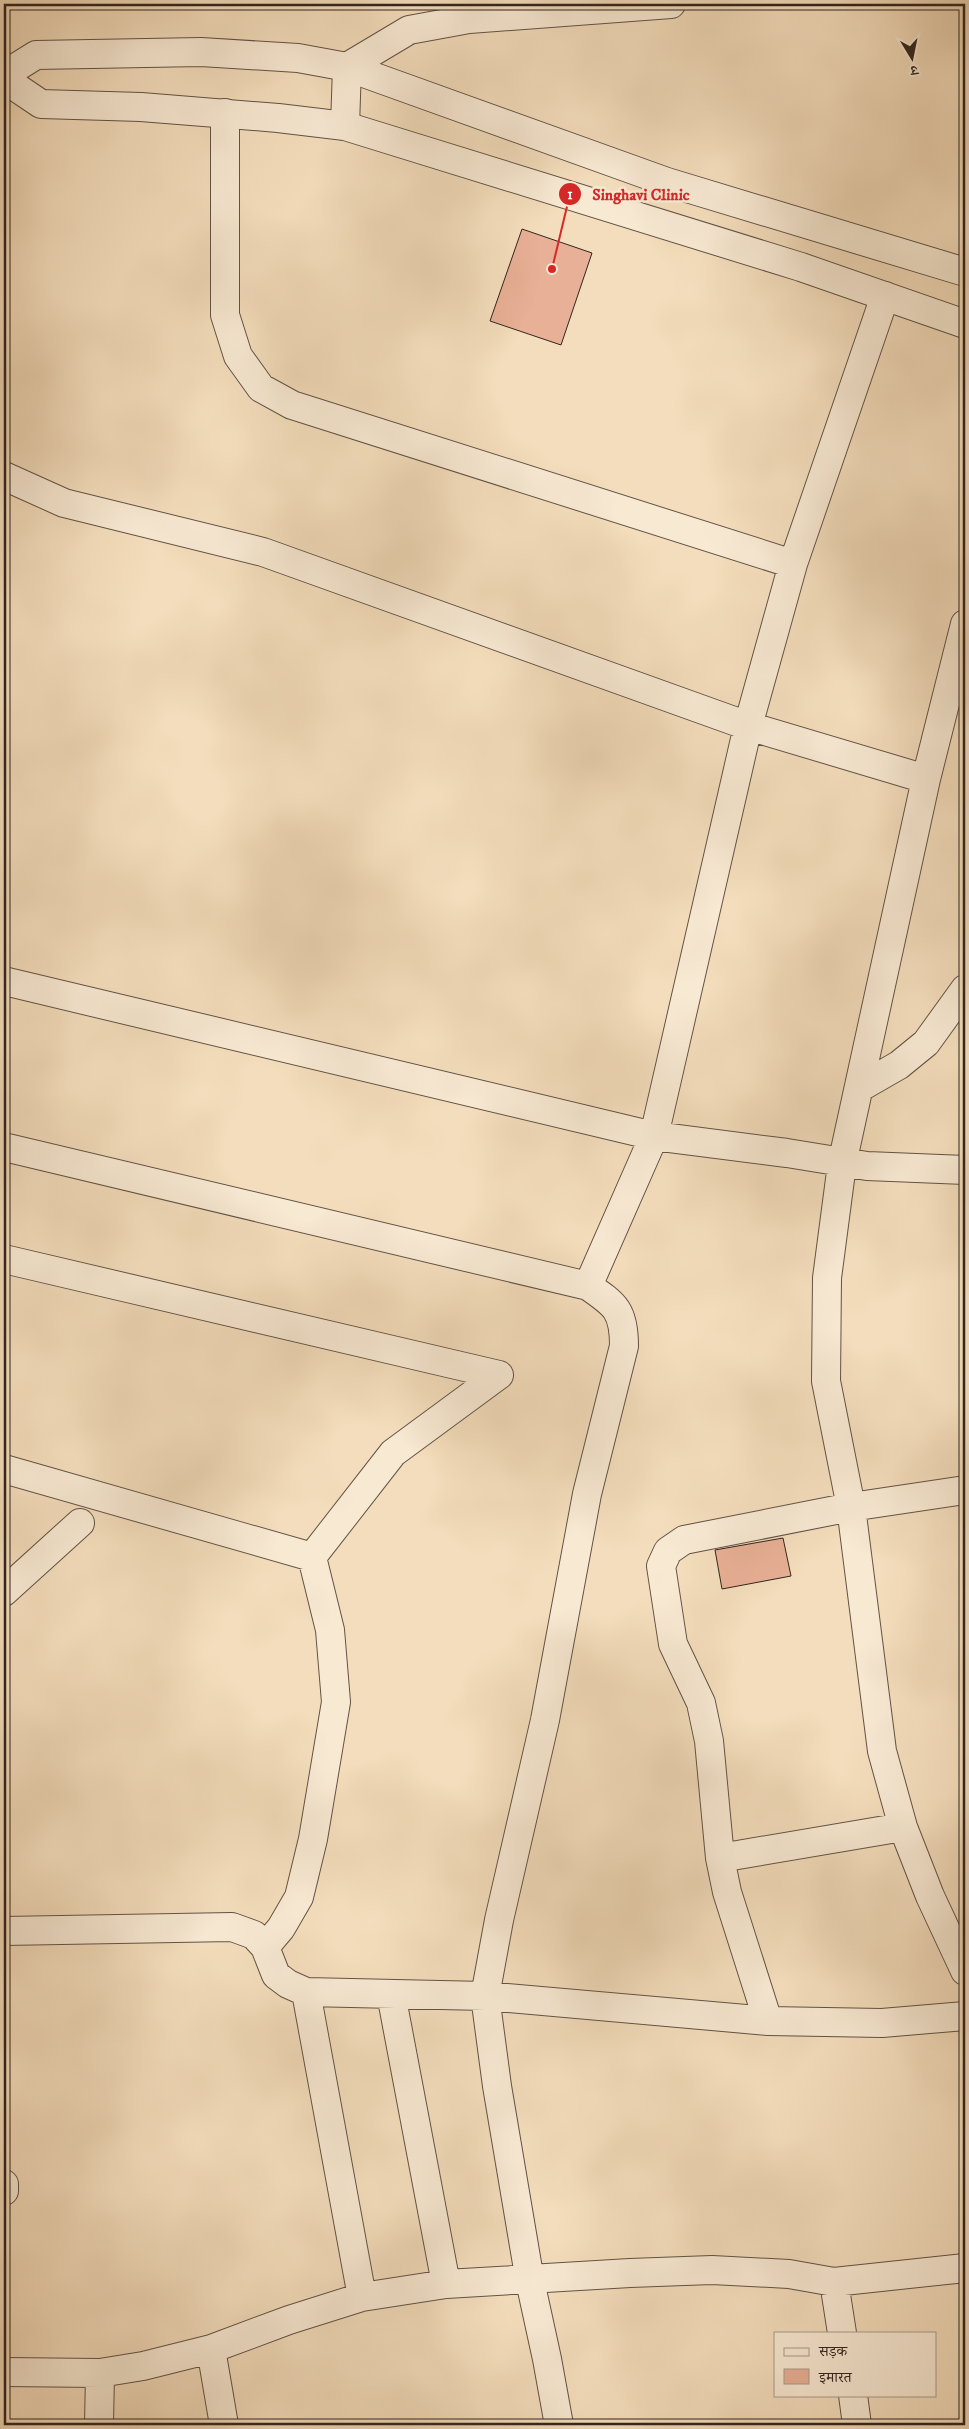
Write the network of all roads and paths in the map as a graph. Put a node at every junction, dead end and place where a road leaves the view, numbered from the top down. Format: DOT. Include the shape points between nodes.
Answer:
graph roads {
  1 [pos="671,4"];
  2 [pos="347,67"];
  3 [pos="4,75"];
  4 [pos="4,79"];
  5 [pos="225,113"];
  6 [pos="346,126"];
  7 [pos="965,272"];
  8 [pos="885,296"];
  9 [pos="965,324"];
  10 [pos="4,476"];
  11 [pos="793,564"];
  12 [pos="965,624"];
  13 [pos="748,726"];
  14 [pos="926,780"];
  15 [pos="4,981"];
  16 [pos="965,989"];
  17 [pos="859,1088"];
  18 [pos="654,1136"];
  19 [pos="4,1147"];
  20 [pos="842,1164"];
  21 [pos="965,1170"];
  22 [pos="4,1259"];
  23 [pos="588,1286"];
  24 [pos="4,1469"];
  25 [pos="965,1490"];
  26 [pos="851,1507"];
  27 [pos="80,1523"];
  28 [pos="312,1556"];
  29 [pos="4,1592"];
  30 [pos="903,1828"];
  31 [pos="720,1858"];
  32 [pos="4,1931"];
  33 [pos="265,1947"];
  34 [pos="965,1971"];
  35 [pos="306,1992"];
  36 [pos="391,1994"];
  37 [pos="485,1996"];
  38 [pos="965,2016"];
  39 [pos="768,2021"];
  40 [pos="4,2184"];
  41 [pos="4,2191"];
  42 [pos="965,2268"];
  43 [pos="530,2281"];
  44 [pos="834,2282"];
  45 [pos="446,2284"];
  46 [pos="362,2297"];
  47 [pos="842,2332"];
  48 [pos="211,2349"];
  49 [pos="4,2372"];
  50 [pos="100,2373"];
  51 [pos="852,2396"];
  52 [pos="99,2425"];
  53 [pos="224,2425"];
  54 [pos="559,2425"];
  55 [pos="858,2425"];
  1 -- 2 [label="street" via="469,19 409,30"];
  2 -- 3 [label="street" via="298,58 201,52 36,54"];
  2 -- 6 [label="street"];
  2 -- 7 [label="street" via="667,182"];
  4 -- 5 [label="street" via="41,104"];
  5 -- 6 [label="street"];
  5 -- 11 [label="street" via="225,315 238,356 260,388 292,405"];
  6 -- 8 [label="street" via="792,264"];
  8 -- 9 [label="street"];
  8 -- 11 [label="street"];
  10 -- 13 [label="street" via="64,503 263,552"];
  11 -- 13 [label="street"];
  12 -- 14 [label="street"];
  13 -- 14 [label="street"];
  13 -- 18 [label="street"];
  14 -- 17 [label="street"];
  15 -- 18 [label="street"];
  16 -- 17 [label="street" via="926,1042 900,1065"];
  17 -- 20 [label="street"];
  18 -- 20 [label="street" via="787,1153"];
  18 -- 23 [label="street"];
  19 -- 23 [label="street"];
  20 -- 21 [label="street"];
  20 -- 26 [label="street" via="827,1278 826,1381"];
  22 -- 28 [label="street" via="499,1375 393,1454"];
  23 -- 37 [label="street" via="610,1300 624,1323 624,1346 587,1494 544,1720"];
  24 -- 28 [label="street"];
  25 -- 26 [label="street"];
  26 -- 30 [label="street" via="882,1751"];
  26 -- 31 [label="street" via="684,1540 668,1551 661,1566 673,1644 700,1703 710,1741"];
  27 -- 29 [label="street"];
  28 -- 33 [label="street" via="330,1630 336,1702 313,1838 299,1897 281,1928"];
  30 -- 31 [label="street"];
  30 -- 34 [label="street"];
  31 -- 39 [label="street" via="727,1892"];
  32 -- 33 [label="street" via="232,1927 254,1935"];
  33 -- 35 [label="street" via="276,1975"];
  35 -- 36 [label="street"];
  35 -- 46 [label="street"];
  36 -- 37 [label="street"];
  36 -- 45 [label="street"];
  37 -- 39 [label="street"];
  37 -- 43 [label="street"];
  38 -- 39 [label="street" via="882,2023"];
  40 -- 41 [label="street"];
  42 -- 44 [label="street"];
  43 -- 44 [label="street" via="630,2272 712,2270 789,2274"];
  43 -- 45 [label="street"];
  43 -- 54 [label="street"];
  44 -- 47 [label="street"];
  45 -- 46 [label="street"];
  46 -- 48 [label="street"];
  48 -- 50 [label="street"];
  48 -- 53 [label="street"];
  49 -- 50 [label="street"];
  50 -- 52 [label="street"];
  51 -- 55 [label="street"];
}
